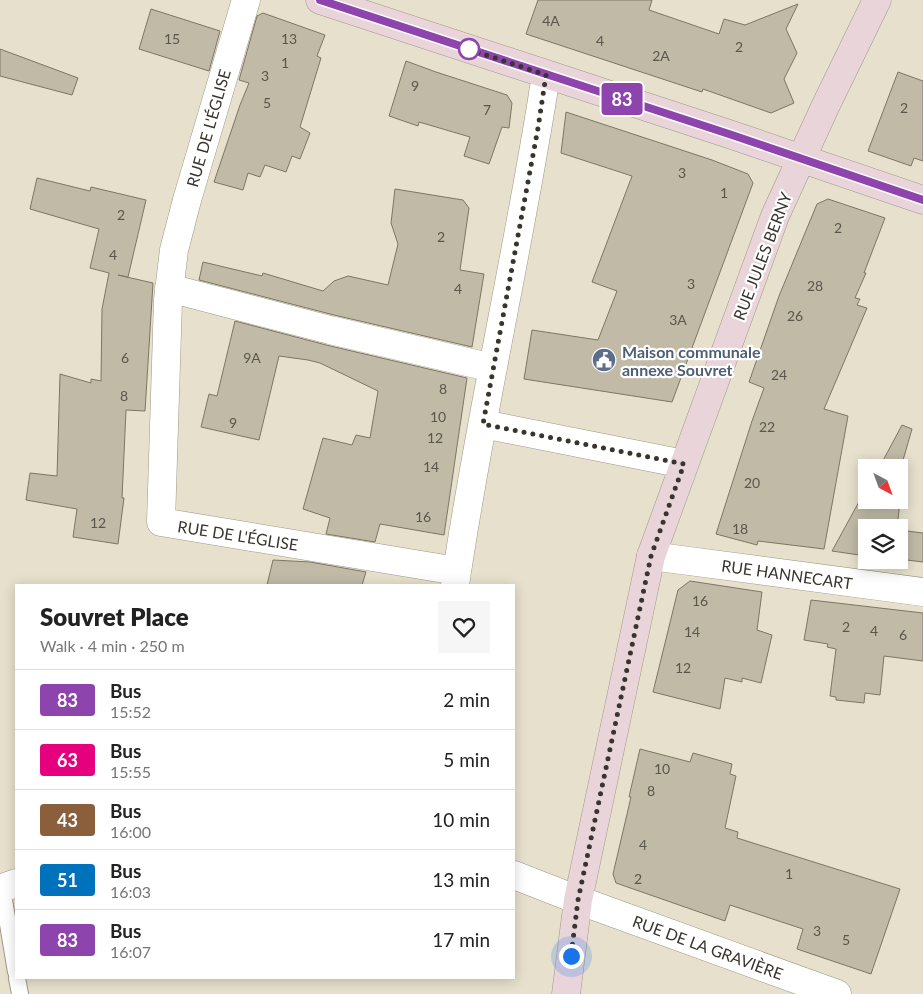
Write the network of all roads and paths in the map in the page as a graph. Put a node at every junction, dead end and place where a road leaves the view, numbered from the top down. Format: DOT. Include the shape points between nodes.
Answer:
graph roads {
  1 [pos="246,0"];
  2 [pos="320,0"];
  3 [pos="877,0"];
  4 [pos="546,75"];
  5 [pos="802,158"];
  6 [pos="923,200"];
  7 [pos="169,288"];
  8 [pos="493,368"];
  9 [pos="483,424"];
  10 [pos="684,464"];
  11 [pos="651,556"];
  12 [pos="456,578"];
  13 [pos="923,592"];
  14 [pos="515,875"];
  15 [pos="6,886"];
  16 [pos="578,900"];
  17 [pos="15,963"];
  18 [pos="17,979"];
  19 [pos="20,994"];
  20 [pos="566,994"];
  21 [pos="837,994"];
  1 -- 7 [label="street, RUE DE L'ÉGLISE" via="187,200 174,250"];
  2 -- 4 [label="main road"];
  3 -- 5 [label="main road, RUE JULES BERNY"];
  4 -- 5 [label="main road"];
  4 -- 8 [label="street"];
  5 -- 6 [label="main road"];
  5 -- 10 [label="main road, RUE JULES BERNY" via="775,216"];
  7 -- 8 [label="street"];
  7 -- 12 [label="street, RUE DE L'ÉGLISE" via="161,522"];
  8 -- 9 [label="street"];
  9 -- 10 [label="street"];
  9 -- 12 [label="street"];
  10 -- 11 [label="main road, RUE JULES BERNY"];
  11 -- 13 [label="street, RUE HANNECART"];
  11 -- 16 [label="main road, RUE JULES BERNY"];
  14 -- 16 [label="street, RUE DE LA GRAVIÈRE"];
  15 -- 17 [label="lane"];
  16 -- 20 [label="main road, RUE JULES BERNY"];
  16 -- 21 [label="street, RUE DE LA GRAVIÈRE"];
  18 -- 19 [label="lane"];
}
